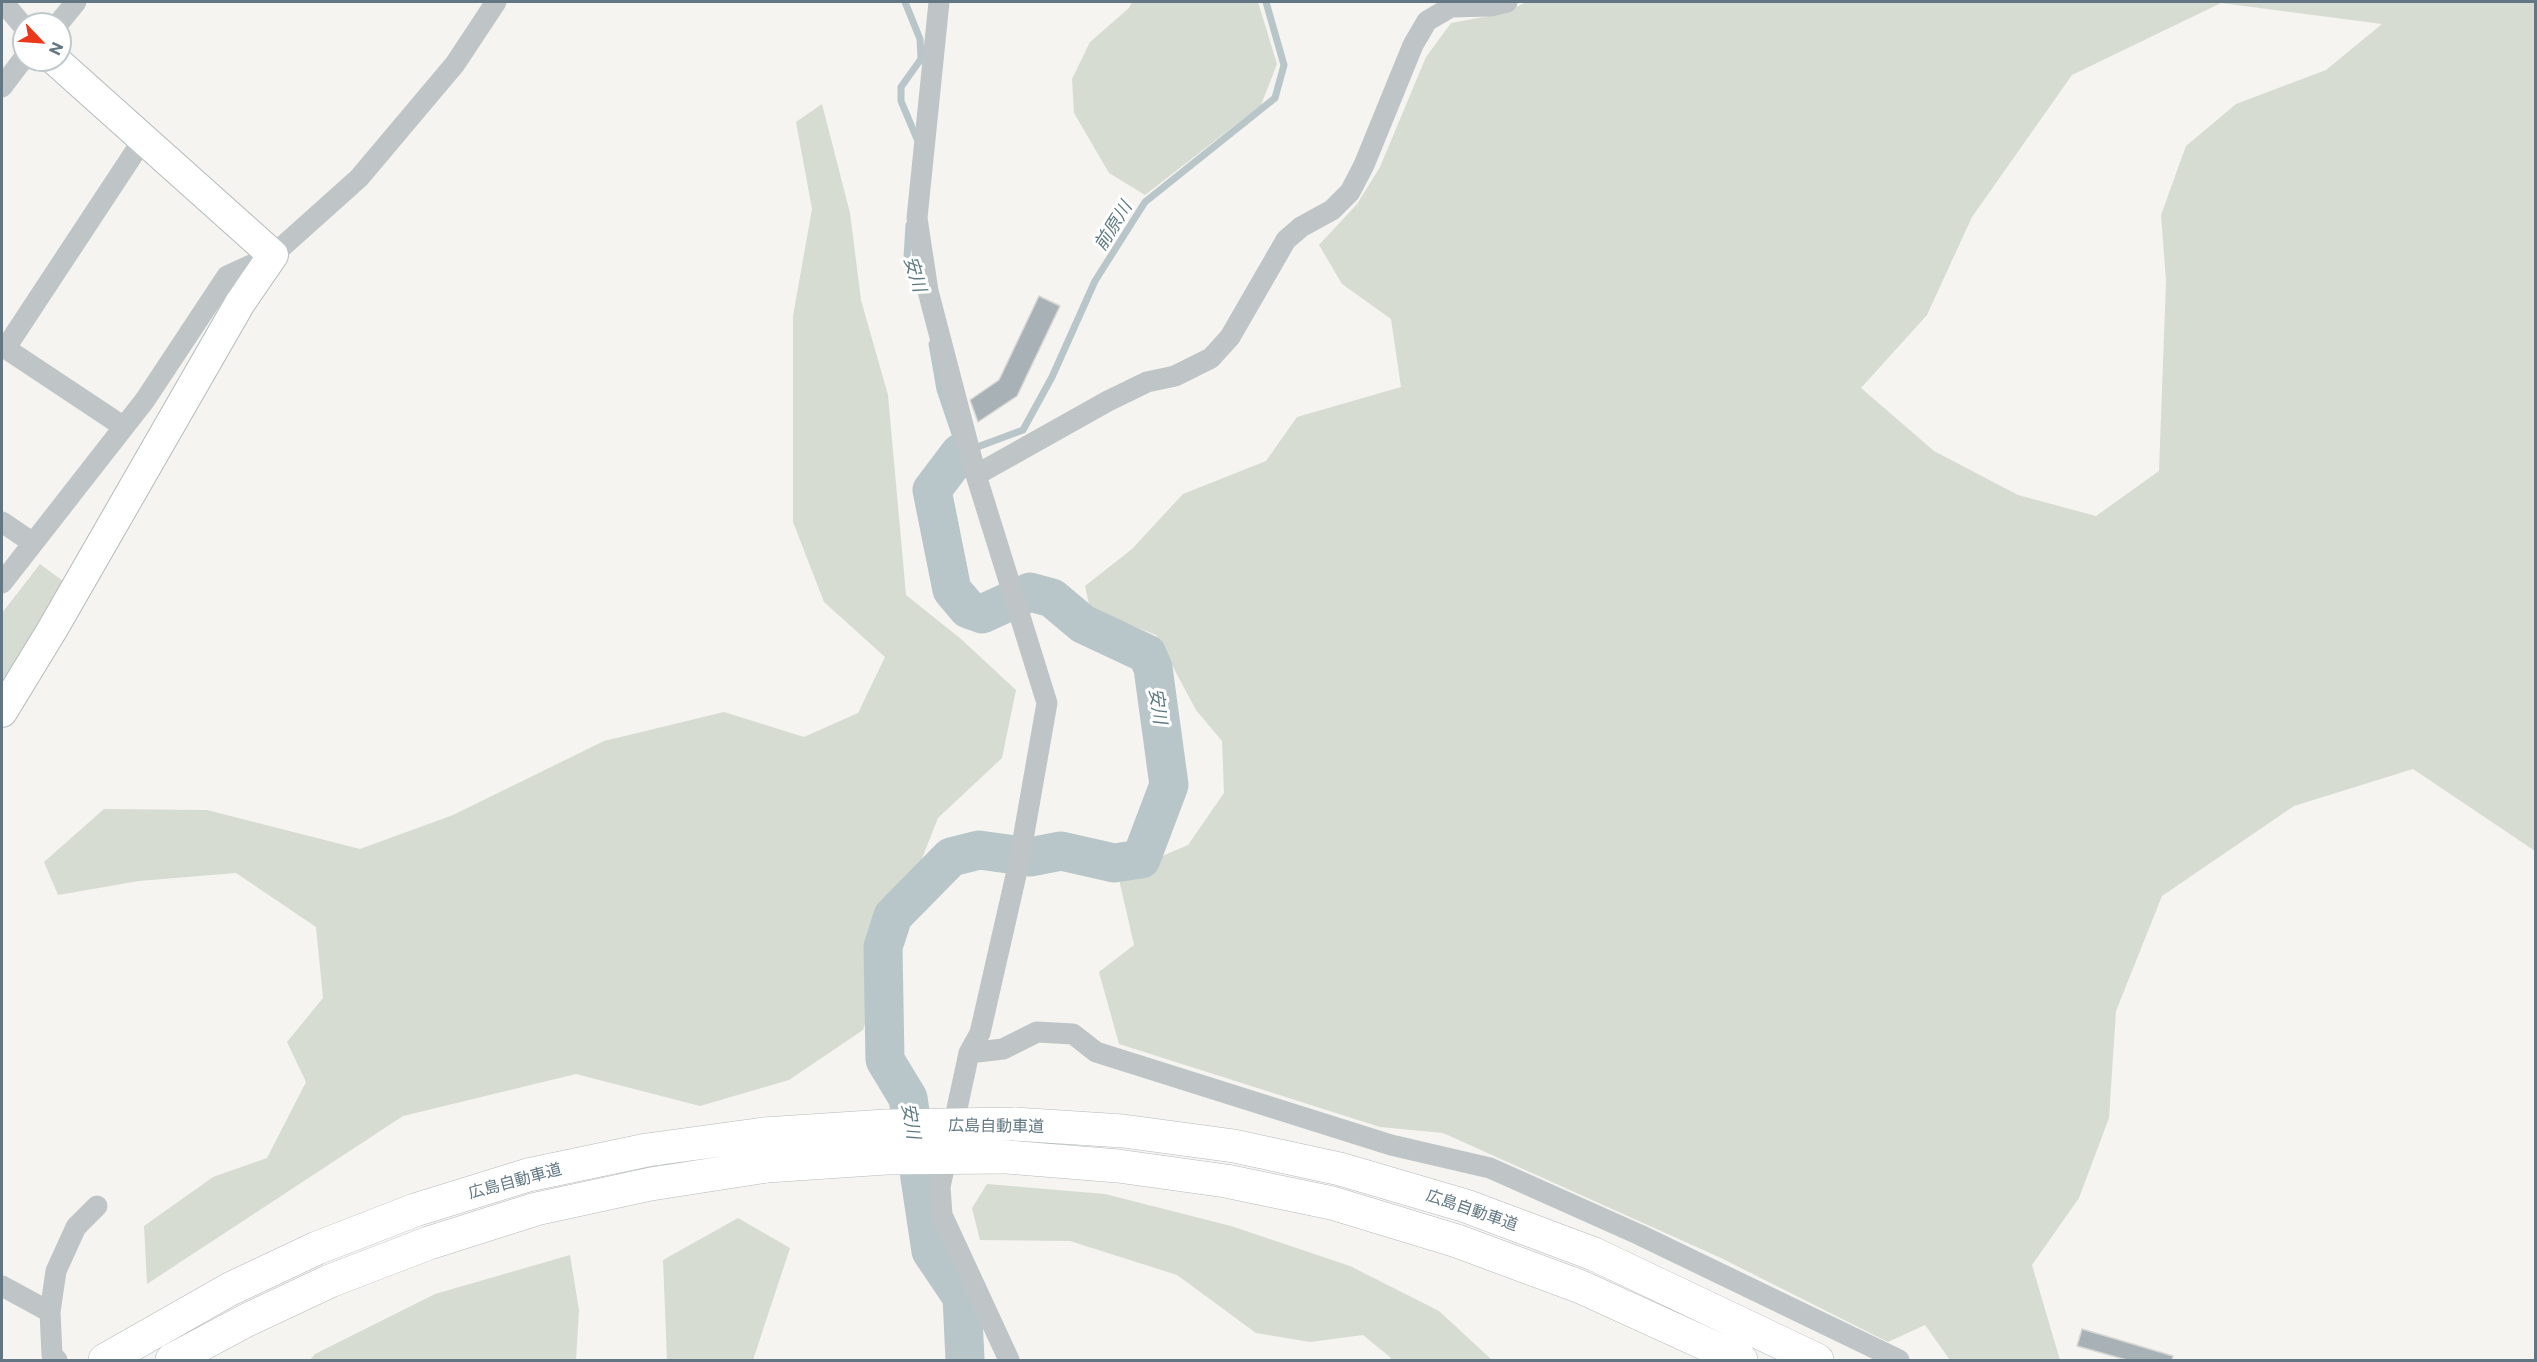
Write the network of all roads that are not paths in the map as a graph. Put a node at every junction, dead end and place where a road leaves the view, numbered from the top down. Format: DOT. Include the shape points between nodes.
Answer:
graph roads {
  1 [pos="496,2"];
  2 [pos="939,2"];
  3 [pos="1507,2"];
  4 [pos="13,72"];
  5 [pos="69,72"];
  6 [pos="2,87"];
  7 [pos="144,138"];
  8 [pos="273,255"];
  9 [pos="3,348"];
  10 [pos="124,427"];
  11 [pos="976,475"];
  12 [pos="2,522"];
  13 [pos="33,543"];
  14 [pos="2,583"];
  15 [pos="2,712"];
  16 [pos="969,1053"];
  17 [pos="97,1206"];
  18 [pos="2,1286"];
  19 [pos="50,1312"];
  20 [pos="175,1359"];
  21 [pos="57,1360"];
  22 [pos="105,1360"];
  23 [pos="1009,1360"];
  24 [pos="1741,1360"];
  25 [pos="1817,1360"];
  26 [pos="1899,1360"];
  1 -- 8 [label="street" via="455,64 359,178"];
  2 -- 11 [label="street" via="917,218 928,291"];
  3 -- 11 [label="street" via="1451,7 1427,21 1350,192 1332,210 1300,227 1286,240 1230,337 1211,358 1108,401"];
  4 -- 6 [label="street"];
  5 -- 7 [label="street"];
  7 -- 8 [label="street"];
  7 -- 9 [label="street"];
  8 -- 10 [label="street" via="227,276"];
  8 -- 15 [label="street" via="240,303"];
  9 -- 10 [label="street"];
  10 -- 13 [label="street"];
  11 -- 16 [label="street" via="1047,702 1019,856 980,1033"];
  12 -- 13 [label="street"];
  13 -- 14 [label="street"];
  16 -- 23 [label="street" via="940,1187 942,1215"];
  16 -- 26 [label="street" via="1003,1049 1036,1032 1072,1034 1107,1056 1391,1145 1490,1168 1640,1235"];
  17 -- 19 [label="street" via="76,1227 56,1271"];
  18 -- 19 [label="street"];
  19 -- 21 [label="street" via="52,1355"];
  20 -- 24 [label="highway, 広島自動車道, bridge" via="330,1281 429,1243 536,1209 651,1184 767,1166 886,1158 1006,1158 1118,1166 1226,1181 1332,1203 1457,1241 1581,1287"];
  22 -- 25 [label="highway, 広島自動車道, bridge" via="230,1288 317,1248 415,1210 539,1173 647,1150 764,1134 886,1126 1014,1124 1123,1131 1234,1146 1340,1169 1466,1206 1594,1254"];
}
